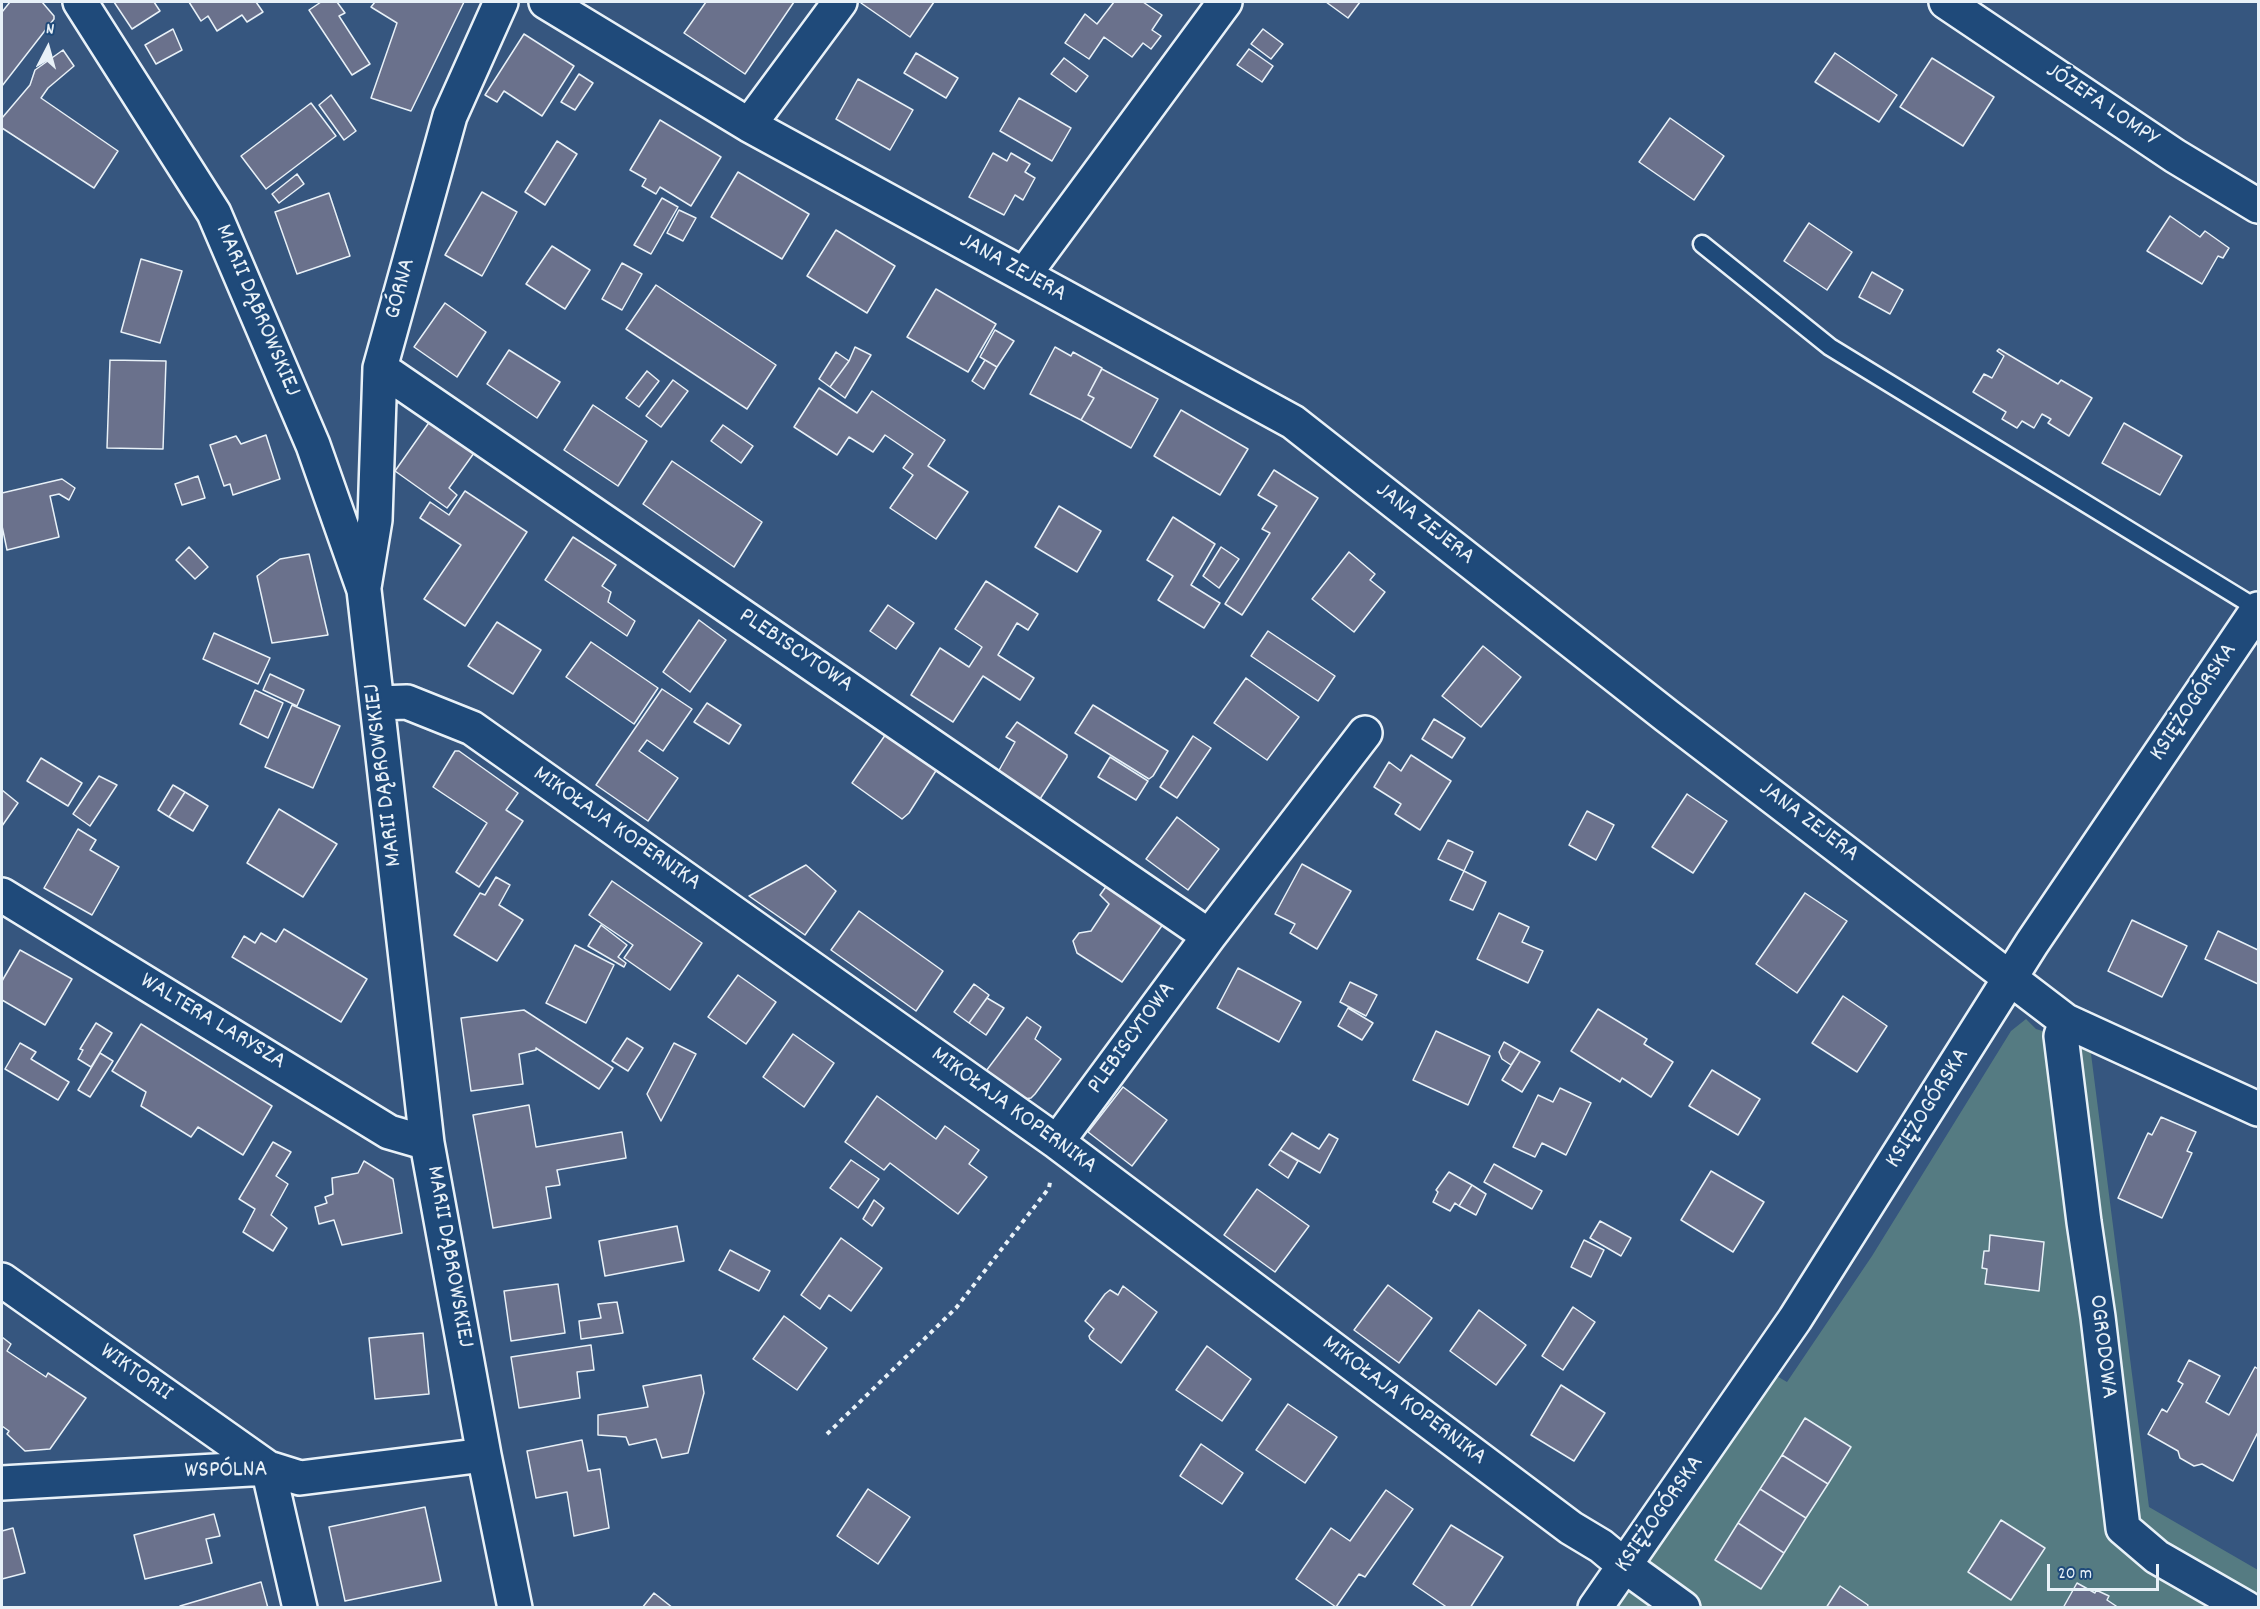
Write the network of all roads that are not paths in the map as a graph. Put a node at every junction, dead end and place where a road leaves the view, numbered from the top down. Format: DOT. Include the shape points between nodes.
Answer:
graph roads {
  1 [pos="80,2"];
  2 [pos="501,2"];
  3 [pos="546,2"];
  4 [pos="840,2"];
  5 [pos="1224,2"];
  6 [pos="1946,2"];
  7 [pos="749,125"];
  8 [pos="2259,206"];
  9 [pos="1702,244"];
  10 [pos="1024,275"];
  11 [pos="380,368"];
  12 [pos="364,590"];
  13 [pos="2258,609"];
  14 [pos="377,703"];
  15 [pos="1365,733"];
  16 [pos="2,895"];
  17 [pos="1209,936"];
  18 [pos="2011,978"];
  19 [pos="2066,1020"];
  20 [pos="2259,1110"];
  21 [pos="1058,1142"];
  22 [pos="427,1143"];
  23 [pos="2,1280"];
  24 [pos="484,1455"];
  25 [pos="268,1468"];
  26 [pos="2,1483"];
  27 [pos="1625,1566"];
  28 [pos="300,1608"];
  29 [pos="515,1608"];
  30 [pos="1595,1608"];
  31 [pos="1683,1608"];
  32 [pos="2246,1608"];
  1 -- 12 [label="street, MARII DĄBROWSKIEJ" via="214,213 313,445"];
  2 -- 11 [label="street, GÓRNA" via="450,116"];
  3 -- 7 [label="street, JANA ZEJERA"];
  4 -- 7 [label="street"];
  5 -- 10 [label="street"];
  6 -- 8 [label="street, JÓZEFA LOMPY" via="2175,156"];
  7 -- 10 [label="street, JANA ZEJERA"];
  9 -- 13 [label="lane" via="1830,347"];
  10 -- 18 [label="street, JANA ZEJERA" via="1293,423 1676,723"];
  11 -- 12 [label="street, GÓRNA" via="375,520"];
  11 -- 17 [label="street, PLEBISCYTOWA"];
  12 -- 14 [label="street, MARII DĄBROWSKIEJ"];
  13 -- 18 [label="street, KSIĘŻOGÓRSKA"];
  14 -- 21 [label="street, MIKOŁAJA KOPERNIKA" via="407,702 472,728"];
  14 -- 22 [label="street, MARII DĄBROWSKIEJ"];
  15 -- 17 [label="street, PLEBISCYTOWA"];
  16 -- 22 [label="street, WALTERA LARYSZA" via="390,1132"];
  17 -- 21 [label="street, PLEBISCYTOWA"];
  18 -- 19 [label="street, JANA ZEJERA"];
  18 -- 27 [label="street, KSIĘŻOGÓRSKA" via="1796,1319"];
  19 -- 20 [label="street, JANA ZEJERA"];
  19 -- 32 [label="street, OGRODOWA" via="2061,1036 2123,1528 2157,1557"];
  21 -- 27 [label="street, MIKOŁAJA KOPERNIKA"];
  22 -- 24 [label="street, MARII DĄBROWSKIEJ"];
  23 -- 25 [label="street, WIKTORII"];
  24 -- 25 [label="street, WSPÓLNA" via="300,1478"];
  24 -- 29 [label="street, MARII DĄBROWSKIEJ"];
  25 -- 26 [label="street, WSPÓLNA"];
  25 -- 28 [label="street"];
  27 -- 30 [label="street, KSIĘŻOGÓRSKA"];
  27 -- 31 [label="street"];
}
